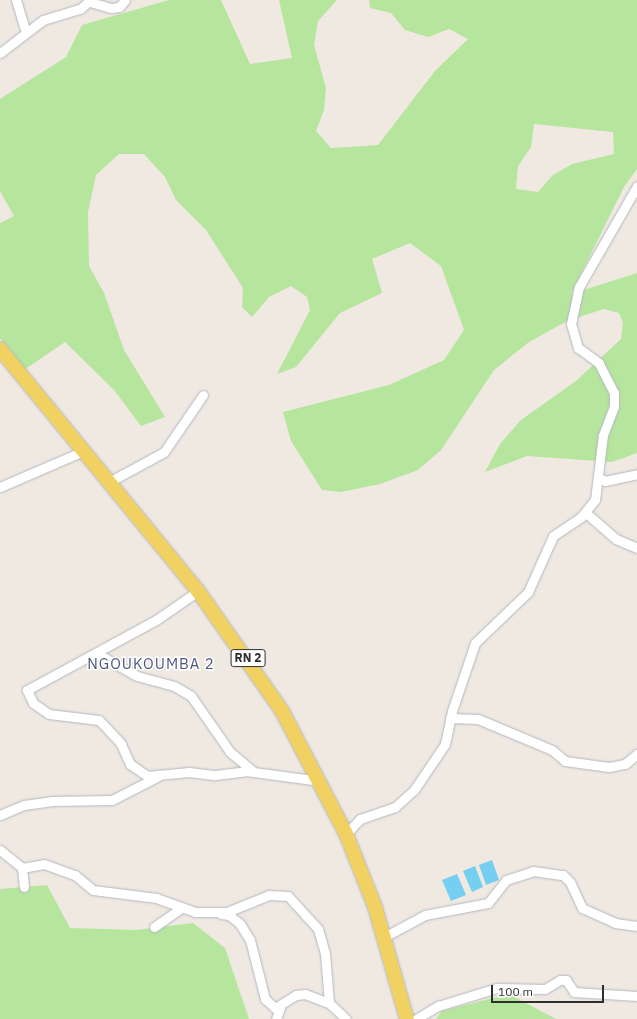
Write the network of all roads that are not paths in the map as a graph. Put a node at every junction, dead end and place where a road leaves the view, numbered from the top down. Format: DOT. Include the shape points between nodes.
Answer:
graph roads {
  1 [pos="16,0"];
  2 [pos="125,0"];
  3 [pos="90,1"];
  4 [pos="26,32"];
  5 [pos="0,53"];
  6 [pos="637,186"];
  7 [pos="0,349"];
  8 [pos="203,395"];
  9 [pos="81,452"];
  10 [pos="637,474"];
  11 [pos="600,478"];
  12 [pos="107,483"];
  13 [pos="0,487"];
  14 [pos="586,513"];
  15 [pos="637,548"];
  16 [pos="198,591"];
  17 [pos="96,653"];
  18 [pos="450,718"];
  19 [pos="637,754"];
  20 [pos="254,772"];
  21 [pos="157,777"];
  22 [pos="320,781"];
  23 [pos="0,815"];
  24 [pos="346,834"];
  25 [pos="0,850"];
  26 [pos="22,868"];
  27 [pos="24,886"];
  28 [pos="181,908"];
  29 [pos="215,913"];
  30 [pos="637,926"];
  31 [pos="154,927"];
  32 [pos="384,937"];
  33 [pos="637,996"];
  34 [pos="329,1003"];
  35 [pos="280,1008"];
  36 [pos="276,1019"];
  37 [pos="346,1019"];
  38 [pos="407,1019"];
  39 [pos="416,1019"];
  1 -- 4 [label="street"];
  2 -- 3 [label="street" via="119,7 111,8"];
  3 -- 4 [label="street" via="80,9 43,20"];
  4 -- 5 [label="street"];
  6 -- 11 [label="street" via="579,287 571,324 578,348 602,367 614,393 614,406 603,435"];
  7 -- 9 [label="main road, RN 2"];
  8 -- 12 [label="street" via="164,452"];
  9 -- 12 [label="main road, RN 2"];
  9 -- 13 [label="street"];
  10 -- 11 [label="street" via="605,481"];
  11 -- 14 [label="street" via="595,500"];
  12 -- 16 [label="main road, RN 2"];
  14 -- 15 [label="street" via="616,540"];
  14 -- 18 [label="street" via="553,536 528,592 475,643"];
  16 -- 17 [label="street" via="184,598 162,617"];
  16 -- 22 [label="main road, RN 2" via="282,711"];
  17 -- 20 [label="street" via="137,676 174,686 191,696 230,752"];
  17 -- 21 [label="street" via="27,690 28,694 49,714 99,720 121,744 130,764 146,776"];
  18 -- 19 [label="street" via="478,720 552,750 565,761 609,767 625,764"];
  18 -- 24 [label="street" via="445,744 414,790 395,807 360,819"];
  20 -- 21 [label="street" via="216,775 189,772"];
  20 -- 22 [label="street"];
  21 -- 23 [label="street" via="112,800 50,801 24,805"];
  22 -- 24 [label="main road, RN 2"];
  24 -- 32 [label="main road, RN 2"];
  25 -- 26 [label="street"];
  26 -- 27 [label="street"];
  26 -- 28 [label="street" via="44,864 75,874 93,890 156,898"];
  28 -- 29 [label="street"];
  28 -- 31 [label="street"];
  29 -- 34 [label="street" via="239,909 269,895 288,896 312,921 322,938"];
  29 -- 35 [label="street" via="229,914 240,924 250,940 265,999 274,1008"];
  30 -- 32 [label="street" via="615,923 582,908 570,882 563,875 532,871 506,880 488,903 425,915"];
  32 -- 38 [label="main road, RN 2"];
  33 -- 39 [label="street" via="574,992 566,980 560,980 545,989 497,988 438,1006"];
  34 -- 35 [label="street" via="305,994 296,995"];
  34 -- 37 [label="street"];
  35 -- 36 [label="street"];
}
